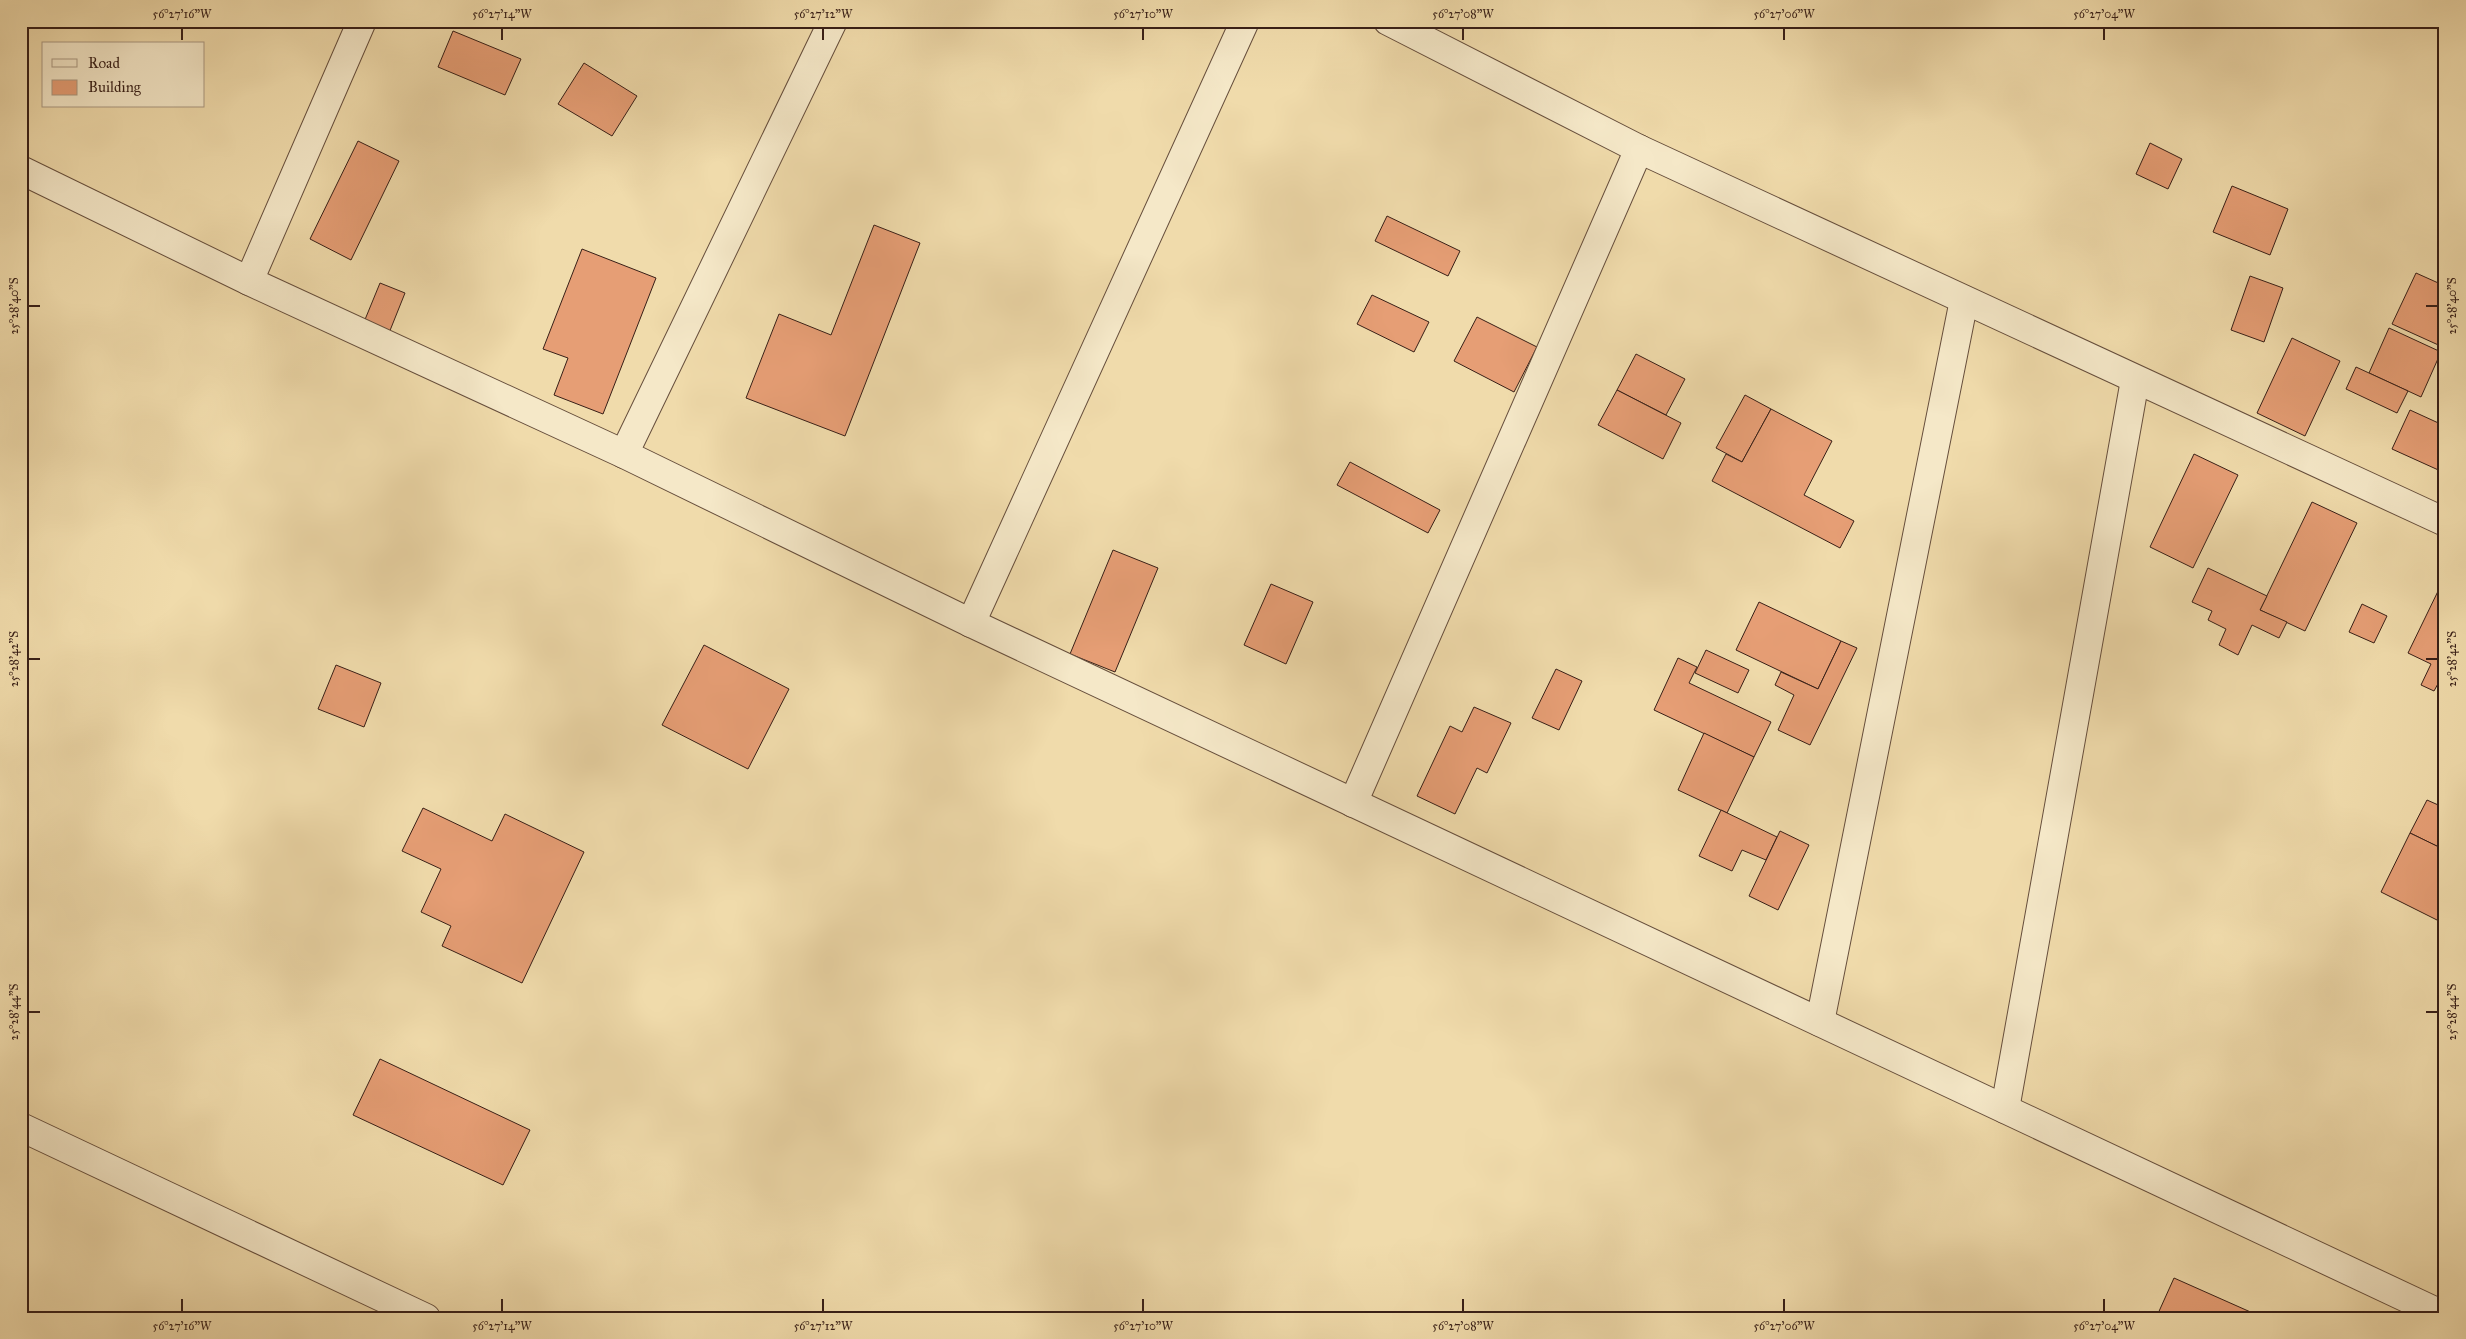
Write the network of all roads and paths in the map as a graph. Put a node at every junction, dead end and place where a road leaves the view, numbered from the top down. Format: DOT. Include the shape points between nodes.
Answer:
graph roads {
  1 [pos="362,21"];
  2 [pos="834,21"];
  3 [pos="1245,21"];
  4 [pos="1388,21"];
  5 [pos="1639,149"];
  6 [pos="21,170"];
  7 [pos="249,280"];
  8 [pos="1964,300"];
  9 [pos="2135,380"];
  10 [pos="624,454"];
  11 [pos="2445,522"];
  12 [pos="971,623"];
  13 [pos="1353,803"];
  14 [pos="1820,1022"];
  15 [pos="2005,1109"];
  16 [pos="21,1127"];
  17 [pos="2445,1316"];
  18 [pos="426,1318"];
  1 -- 7 [label="street"];
  2 -- 10 [label="street"];
  3 -- 12 [label="street"];
  4 -- 5 [label="street"];
  5 -- 8 [label="street"];
  5 -- 13 [label="street"];
  6 -- 7 [label="street"];
  7 -- 10 [label="street"];
  8 -- 9 [label="street"];
  8 -- 14 [label="street"];
  9 -- 11 [label="street"];
  9 -- 15 [label="street"];
  10 -- 12 [label="street"];
  12 -- 13 [label="street"];
  13 -- 14 [label="street"];
  14 -- 15 [label="street"];
  15 -- 17 [label="street"];
  16 -- 18 [label="street"];
}
